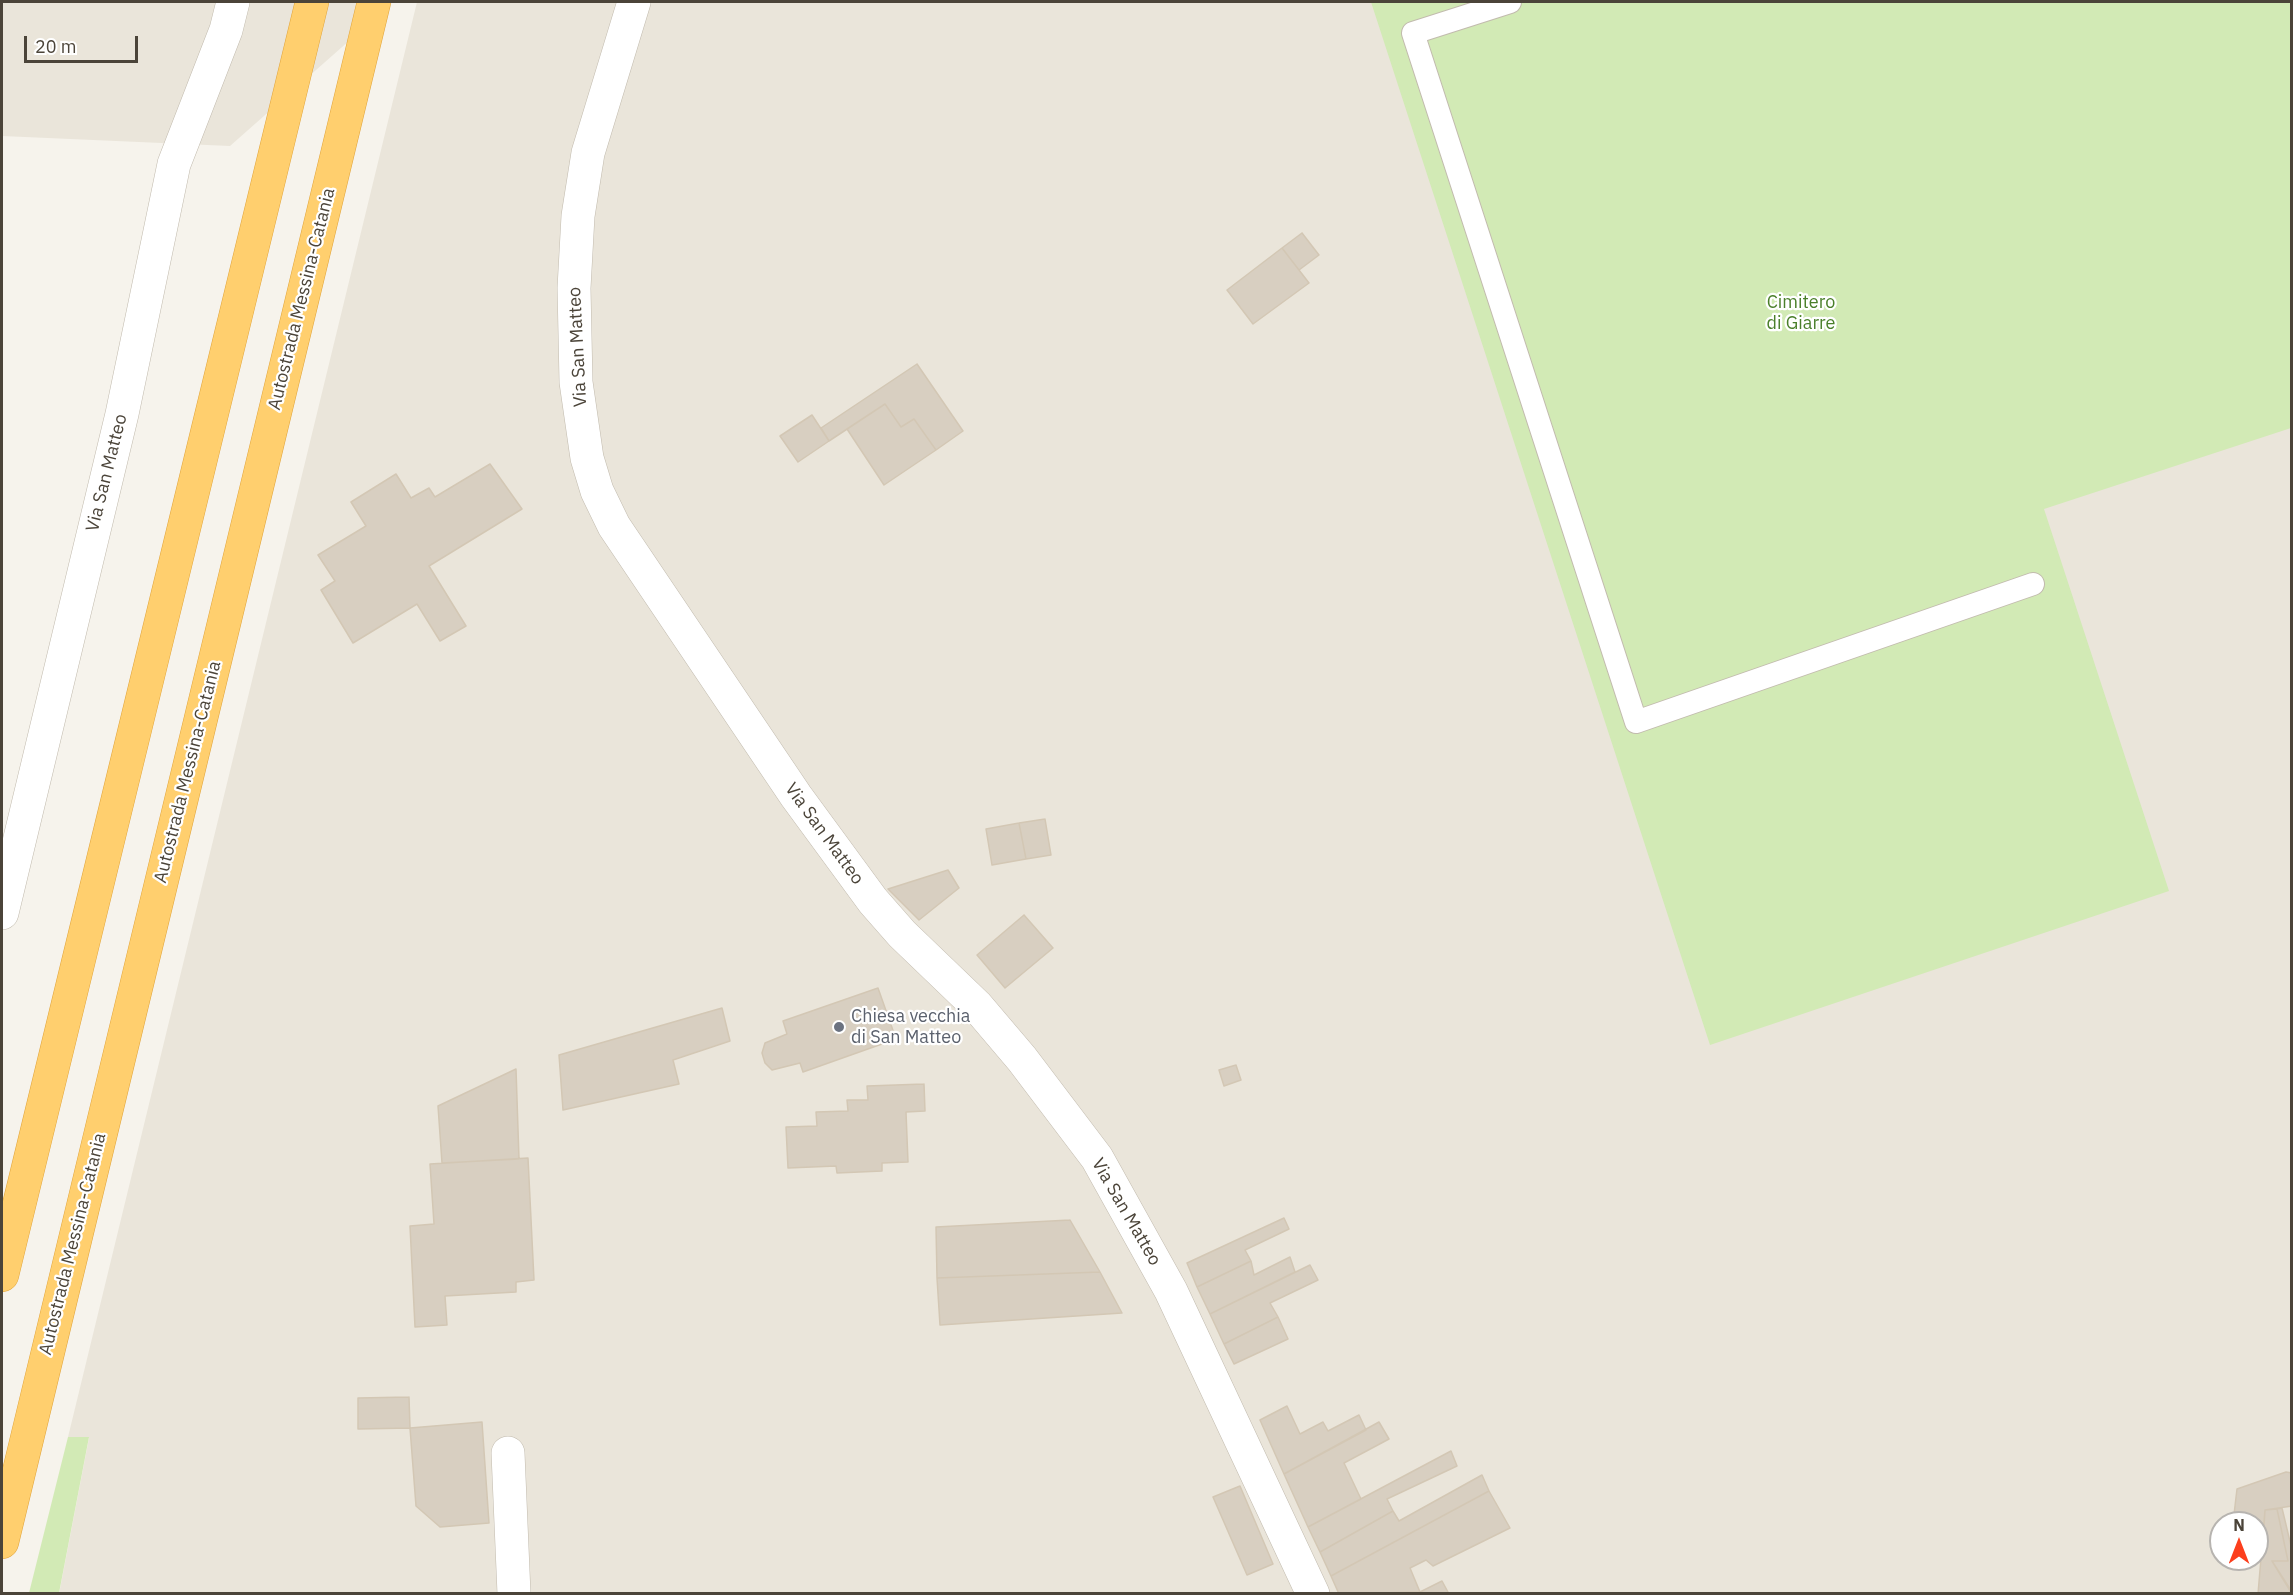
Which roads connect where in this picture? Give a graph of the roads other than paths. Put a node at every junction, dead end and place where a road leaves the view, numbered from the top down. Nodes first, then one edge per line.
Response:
1 (233, 2) edge
2 (312, 2) edge
3 (374, 2) edge
4 (634, 2) edge
5 (1510, 2) edge
6 (2033, 584) dead end
7 (2, 914) edge
8 (2, 1275) edge
9 (508, 1453) dead end
10 (2, 1542) edge
11 (514, 1593) edge
12 (1313, 1593) edge

1 - 7 street, Via San Matteo
2 - 8 highway
3 - 10 highway, Autostrada Messina-Catania
4 - 12 street, Via San Matteo
5 - 6 lane
9 - 11 street

